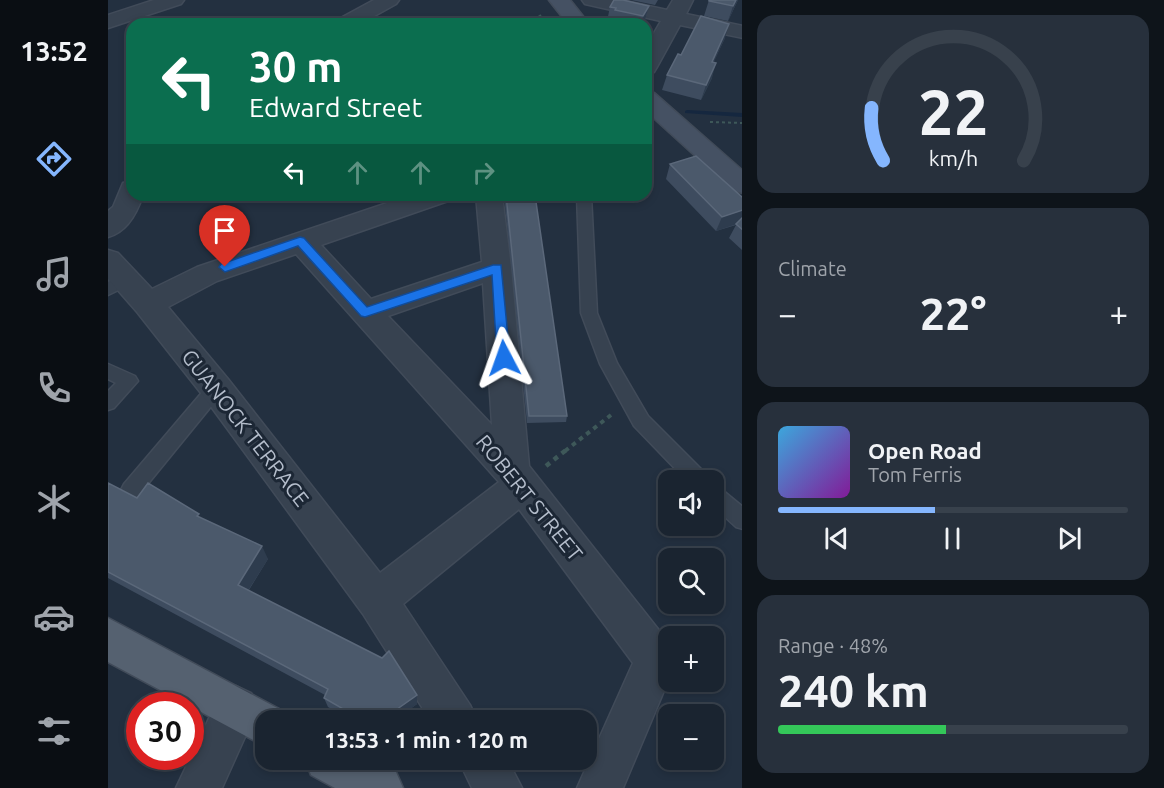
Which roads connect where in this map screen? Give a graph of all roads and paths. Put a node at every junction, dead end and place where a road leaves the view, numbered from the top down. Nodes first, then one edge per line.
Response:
1 (389, 0) edge
2 (559, 0) edge
3 (592, 0) edge
4 (163, 8) edge
5 (678, 8) edge
6 (355, 18) edge
7 (574, 18) edge
8 (108, 22) edge
9 (742, 32) edge
10 (652, 56) edge
11 (652, 103) edge
12 (742, 185) edge
13 (128, 201) edge
14 (421, 201) edge
15 (490, 201) edge
16 (584, 201) edge
17 (108, 228) edge
18 (300, 241) junction
19 (497, 268) junction
20 (123, 283) edge
21 (365, 312) junction
22 (108, 371) edge
23 (216, 388) junction
24 (628, 401) junction
25 (108, 404) edge
26 (689, 470) edge
27 (517, 478) junction
28 (131, 490) dead end
29 (724, 504) edge
30 (742, 520) edge
31 (377, 600) junction
32 (108, 639) edge
33 (448, 710) edge
34 (251, 717) edge
35 (347, 770) edge
36 (487, 770) edge
37 (199, 788) edge
38 (380, 788) edge
39 (499, 788) edge
40 (600, 788) edge

1 - 6 street
2 - 7 main road
3 - 5 street
4 - 8 street
5 - 9 street
5 - 10 street
11 - 12 main road
13 - 17 street
14 - 18 street
15 - 19 street
16 - 24 lane
18 - 20 street
18 - 21 street, ROBERT STREET
19 - 21 street
19 - 27 street
20 - 23 street, GUANOCK TERRACE
21 - 27 street, ROBERT STREET
22 - 25 lane
23 - 28 lane
23 - 31 street, GUANOCK TERRACE
24 - 26 lane
24 - 27 path
27 - 31 street
27 - 40 street, ROBERT STREET
29 - 30 lane
31 - 33 street, GUANOCK TERRACE
32 - 34 main road
34 - 37 street
35 - 38 main road
36 - 39 street

